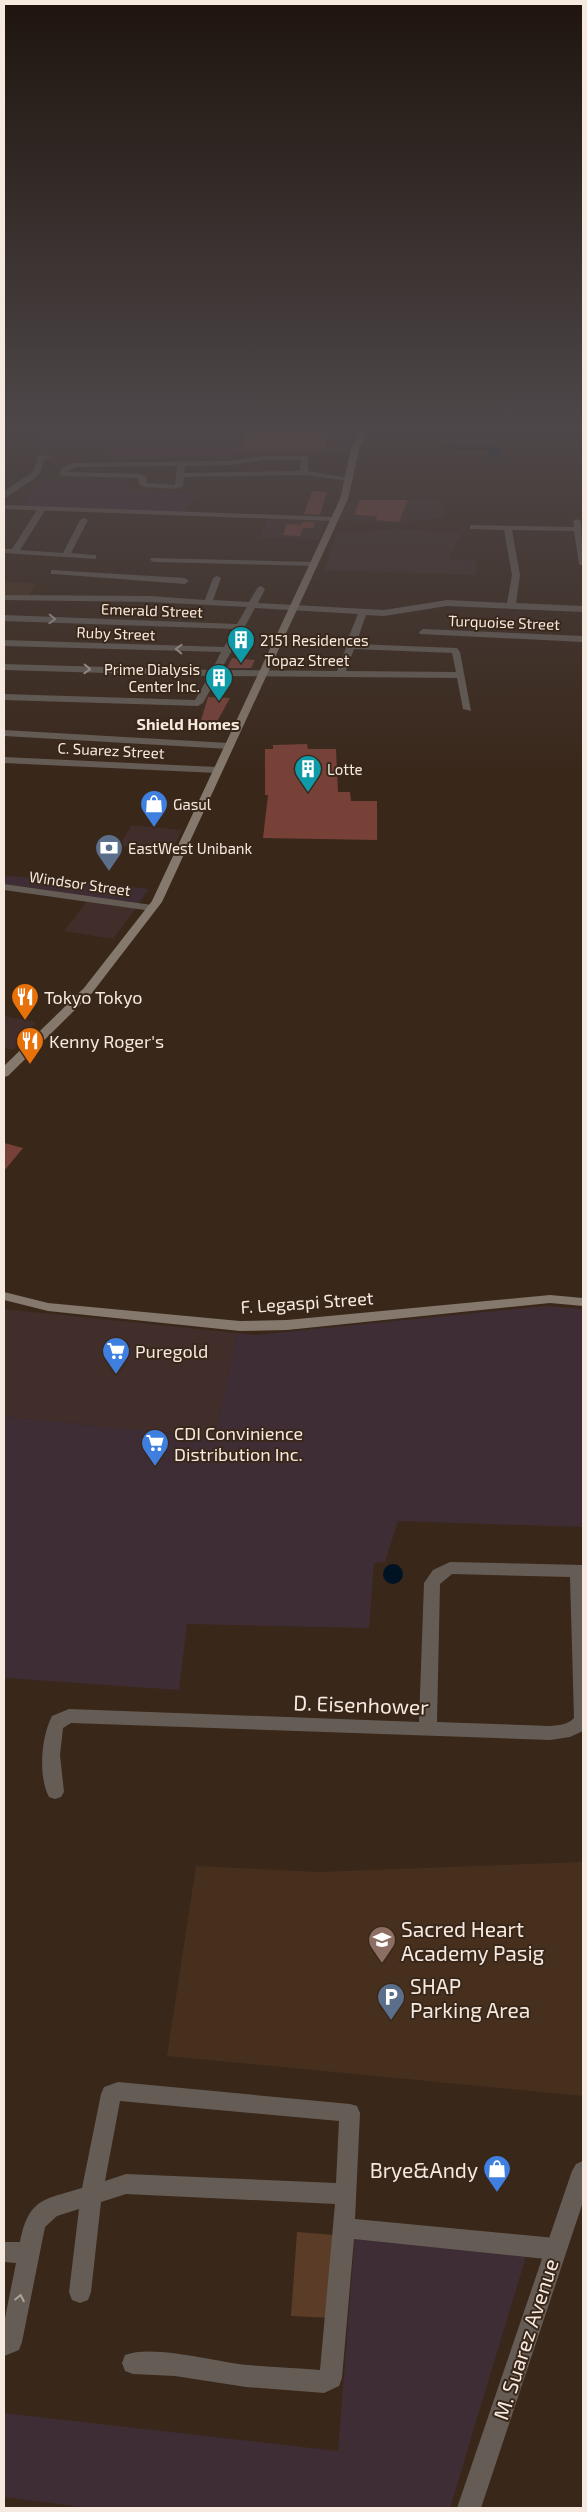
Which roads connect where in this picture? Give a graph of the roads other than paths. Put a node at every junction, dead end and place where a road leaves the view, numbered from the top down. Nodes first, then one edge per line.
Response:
1 (22, 539) edge
2 (74, 539) edge
3 (325, 539) edge
4 (509, 539) edge
5 (580, 539) edge
6 (4, 551) edge
7 (14, 552) junction
8 (66, 555) junction
9 (93, 557) dead end
10 (154, 560) dead end
11 (314, 564) junction
12 (583, 564) edge
13 (54, 572) dead end
14 (217, 578) dead end
15 (160, 580) junction
16 (185, 581) dead end
17 (261, 589) dead end
18 (4, 597) edge
19 (150, 599) junction
20 (208, 602) junction
21 (251, 605) junction
22 (511, 606) junction
23 (294, 608) junction
24 (583, 610) edge
25 (363, 612) junction
26 (4, 618) edge
27 (426, 620) dead end
28 (239, 627) junction
29 (423, 632) junction
30 (583, 639) edge
31 (4, 642) edge
32 (349, 646) junction
33 (422, 649) junction
34 (228, 650) junction
35 (4, 667) edge
36 (216, 673) junction
37 (262, 674) junction
38 (341, 674) junction
39 (461, 675) junction
40 (4, 697) edge
41 (468, 709) dead end
42 (4, 733) edge
43 (229, 746) junction
44 (4, 760) edge
45 (217, 770) junction
46 (4, 887) edge
47 (152, 908) junction
48 (4, 1074) edge
49 (4, 1296) edge
50 (583, 1302) edge
51 (580, 1571) edge
52 (428, 1729) junction
53 (55, 1792) dead end
54 (583, 2171) edge
55 (345, 2194) junction
56 (90, 2196) junction
57 (344, 2228) junction
58 (555, 2249) junction
59 (4, 2252) edge
60 (28, 2254) junction
61 (80, 2292) dead end
62 (4, 2345) edge
63 (134, 2363) dead end
64 (469, 2508) edge

1 - 7 street
2 - 8 street
3 - 11 main road
4 - 22 street
5 - 12 street
6 - 7 street
7 - 8 street
8 - 9 street
10 - 11 street
11 - 23 main road
13 - 15 street
14 - 20 street
15 - 16 street
15 - 19 street
17 - 21 street
18 - 19 street
19 - 20 street
20 - 21 street
21 - 23 street
21 - 28 street
22 - 24 street
22 - 25 street
23 - 25 street
23 - 37 main road
25 - 32 street
26 -> 28 street, Emerald Street
27 - 29 street
28 - 34 street
29 - 30 street, Turquoise Street
29 - 33 street
34 -> 31 street, Ruby Street
32 - 33 street
32 - 38 street
33 - 39 street
34 - 36 street
35 -> 36 street, Topaz Street
36 - 37 street, Topaz Street
36 - 40 street
37 - 38 street, Topaz Street
37 - 43 main road
38 - 39 street, Topaz Street
39 - 41 street
42 - 43 street
43 - 45 main road
44 - 45 street, C. Suarez Street
45 - 47 main road
46 - 47 street, Windsor Street
47 - 48 main road
49 - 50 main road, F. Legaspi Street
51 - 52 street
51 - 52 street, D. Eisenhower
52 - 53 street, D. Eisenhower
54 - 58 street, M. Suarez Avenue
55 - 56 street
55 - 56 street
55 - 57 street
56 - 60 street
56 - 61 street
57 - 58 street
57 - 63 street
58 - 64 street, M. Suarez Avenue
59 - 60 street
62 -> 60 street

